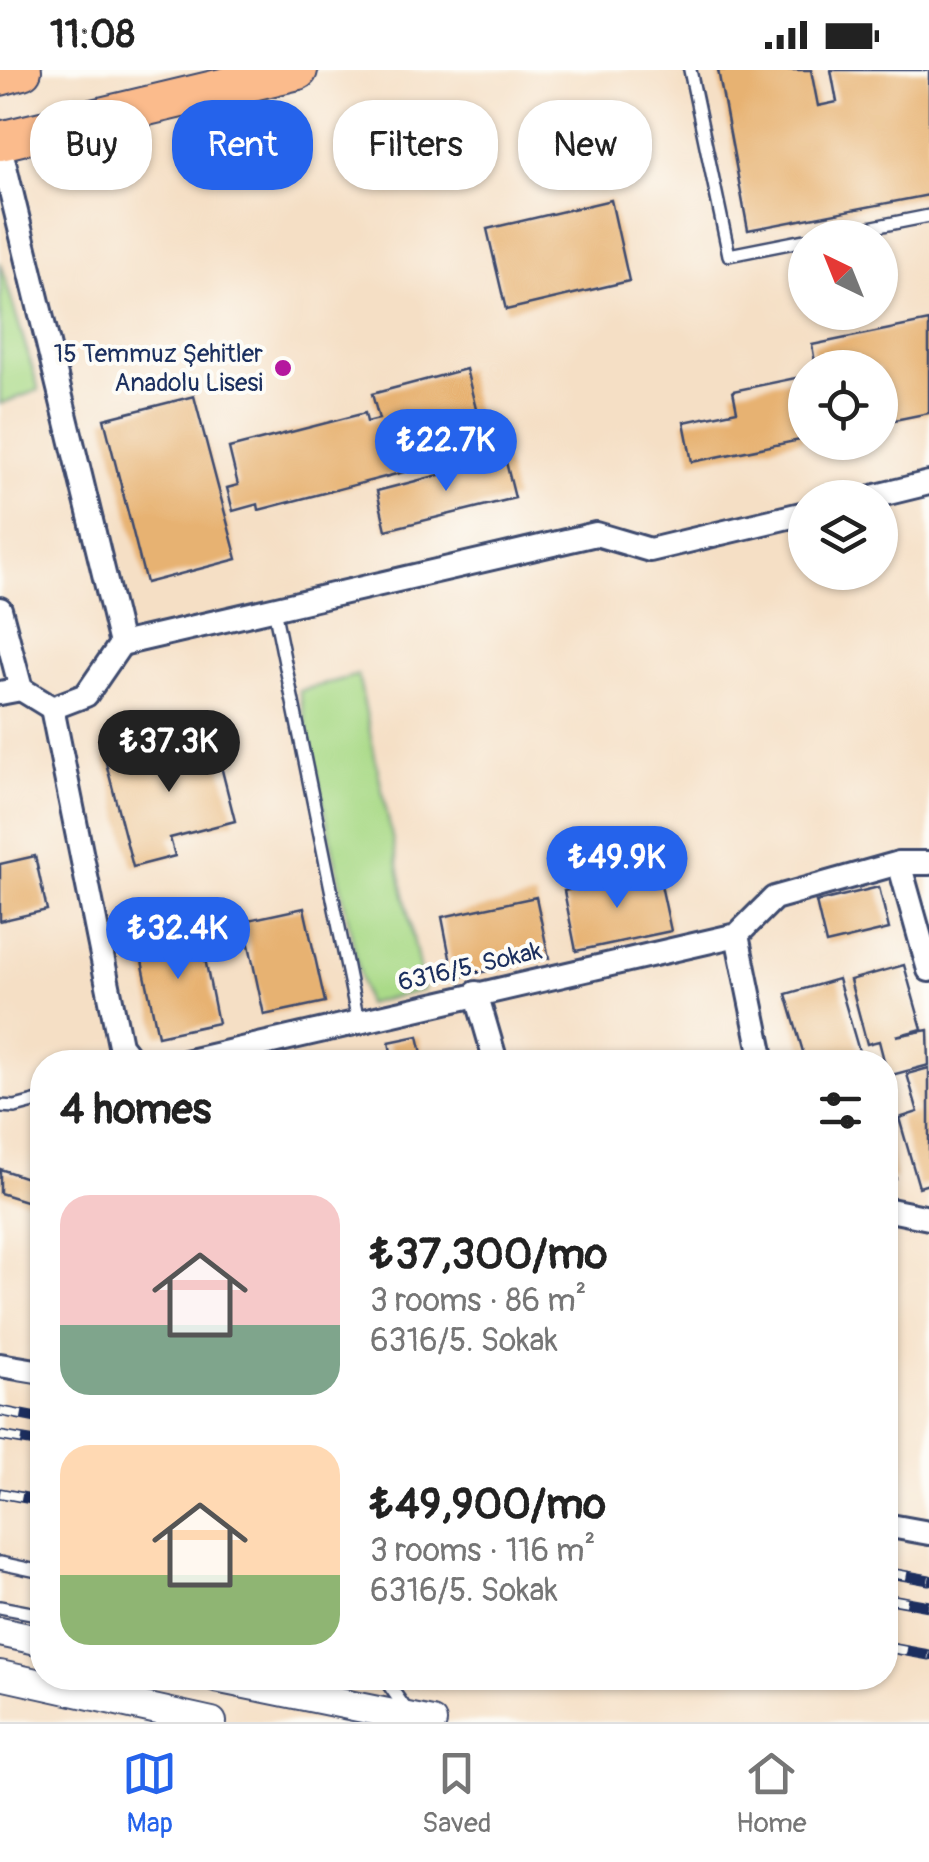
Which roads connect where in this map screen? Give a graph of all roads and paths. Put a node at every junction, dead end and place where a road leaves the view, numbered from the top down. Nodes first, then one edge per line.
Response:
1 (22, 70) edge
2 (298, 70) edge
3 (690, 70) edge
4 (0, 76) edge
5 (0, 144) edge
6 (929, 216) edge
7 (898, 222) edge
8 (788, 243) edge
9 (929, 483) edge
10 (898, 491) edge
11 (788, 517) edge
12 (274, 608) junction
13 (0, 609) edge
14 (121, 644) junction
15 (10, 691) edge
16 (52, 708) junction
17 (929, 863) edge
18 (899, 864) junction
19 (736, 936) junction
20 (929, 970) edge
21 (476, 993) junction
22 (358, 1021) junction
23 (123, 1050) edge
24 (236, 1050) edge
25 (493, 1050) edge
26 (760, 1050) edge
27 (30, 1103) edge
28 (0, 1106) edge
29 (898, 1212) edge
30 (929, 1218) edge
31 (0, 1365) edge
32 (30, 1370) edge
33 (898, 1527) edge
34 (929, 1533) edge
35 (0, 1564) edge
36 (30, 1570) edge
37 (0, 1607) edge
38 (30, 1613) edge
39 (0, 1632) edge
40 (30, 1638) edge
41 (0, 1675) edge
42 (30, 1682) edge
43 (68, 1690) edge
44 (273, 1690) edge
45 (392, 1690) edge
46 (419, 1721) edge
47 (212, 1722) edge

1 - 4 highway
2 - 5 highway
3 - 8 lane
5 - 14 street
6 - 7 lane
9 - 10 street
11 - 12 street
12 - 14 street
12 - 22 lane
13 - 15 street
14 - 16 street
15 - 16 street
16 - 23 street
17 - 18 street
18 - 19 street
18 - 20 street
19 - 21 street, 6316/5. Sokak
19 - 26 street
21 - 22 street, 6316/5. Sokak
21 - 25 street
22 - 24 street, 6316/5. Sokak
27 - 28 lane
29 - 30 street
31 - 32 street
33 - 34 street
35 - 36 lane
37 - 38 lane
39 - 40 street
41 - 42 street
43 - 47 street
44 - 46 street
45 - 46 lane

